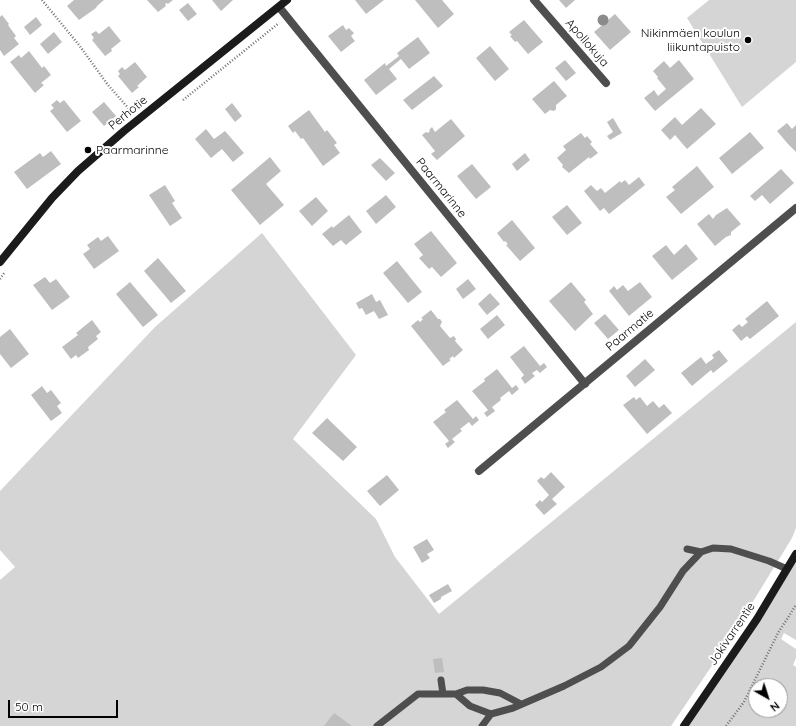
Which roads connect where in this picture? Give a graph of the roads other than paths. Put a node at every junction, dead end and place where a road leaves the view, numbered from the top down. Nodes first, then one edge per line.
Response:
1 (287, 0) edge
2 (534, 0) edge
3 (279, 7) junction
4 (606, 83) dead end
5 (796, 208) edge
6 (0, 262) edge
7 (585, 384) junction
8 (480, 471) dead end
9 (687, 549) dead end
10 (701, 552) junction
11 (796, 554) edge
12 (787, 569) junction
13 (441, 680) dead end
14 (444, 694) junction
15 (456, 694) junction
16 (521, 704) junction
17 (491, 714) junction
18 (377, 726) edge
19 (482, 726) edge
20 (684, 726) edge

1 - 3 street, Perhotie
2 - 4 street, Apollokuja
3 - 6 street, Perhotie
3 - 7 street, Paarmarinne
5 - 7 street, Paarmatie
7 - 8 street, Paarmatie
9 - 10 lane
10 - 12 lane
10 - 16 lane
11 - 12 street, Jokivarrentie
12 - 20 street, Jokivarrentie
13 - 14 lane
14 - 15 lane
14 - 18 lane
15 - 16 lane
15 - 17 lane
16 - 17 lane
17 - 19 lane

